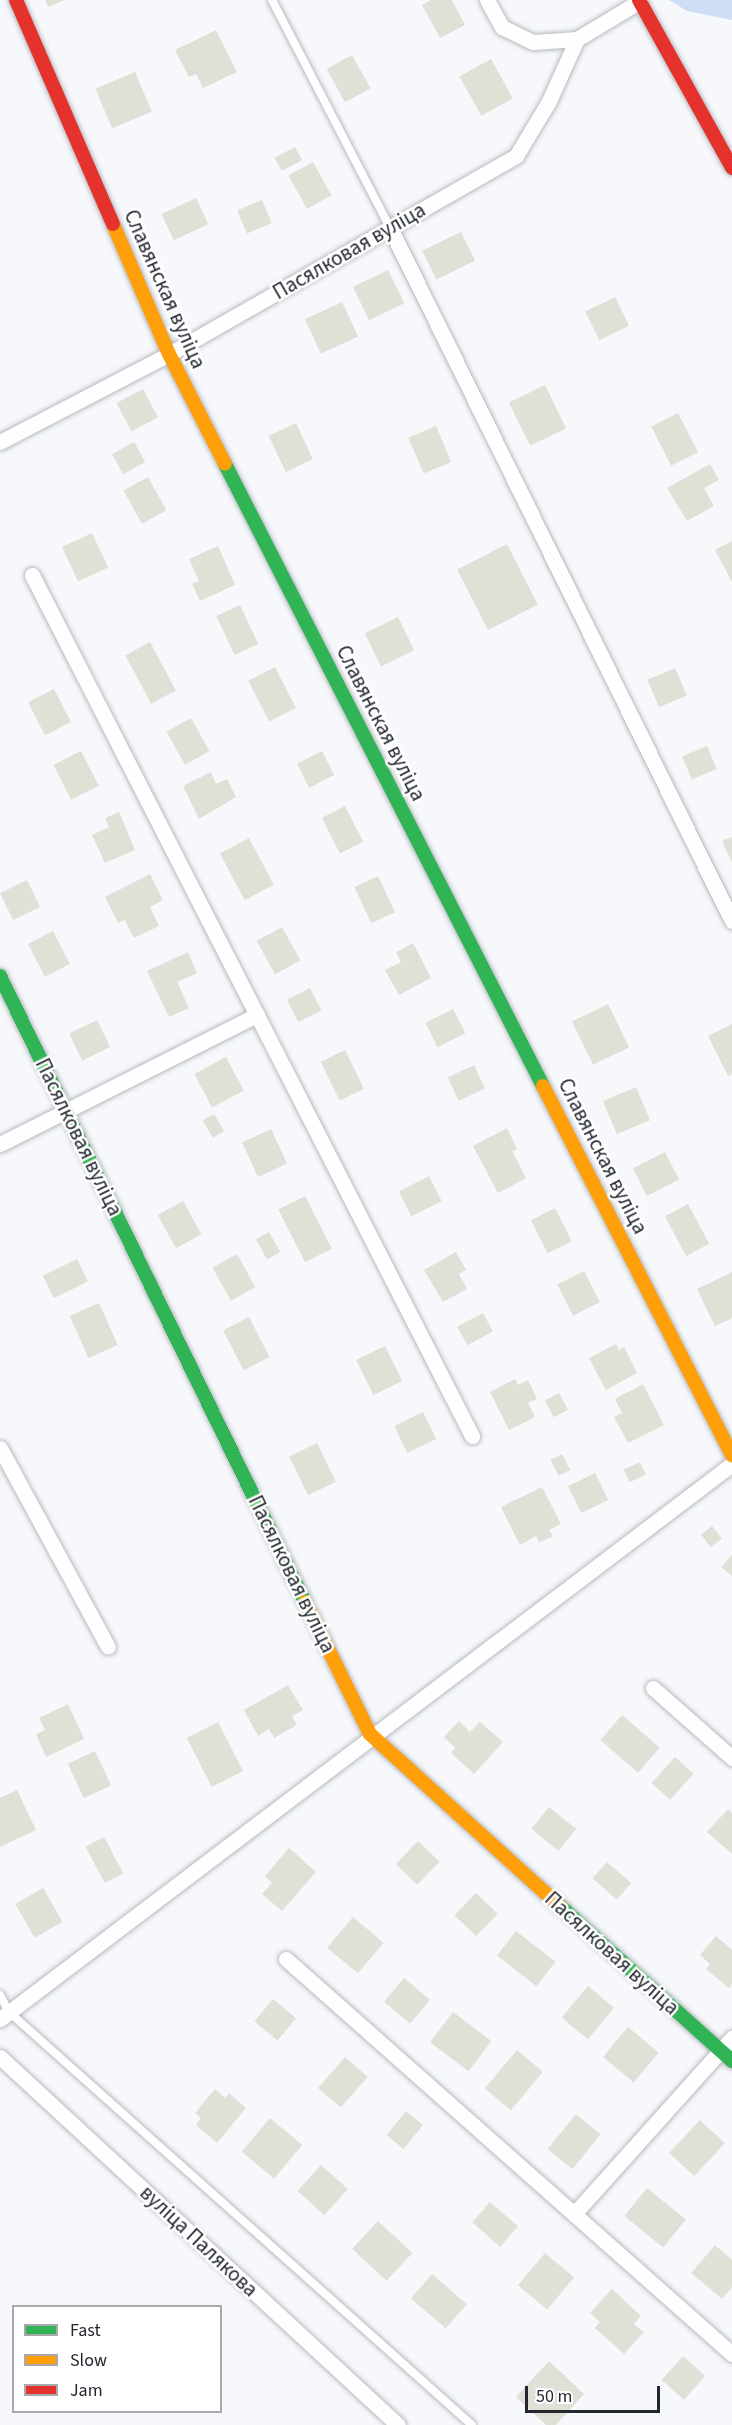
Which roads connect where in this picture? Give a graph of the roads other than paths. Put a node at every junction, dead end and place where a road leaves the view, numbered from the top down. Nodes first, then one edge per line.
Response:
1 (16, 0) edge
2 (272, 0) edge
3 (487, 0) edge
4 (640, 0) edge
5 (577, 39) junction
6 (732, 168) edge
7 (390, 228) junction
8 (169, 354) junction
9 (0, 442) edge
10 (32, 575) dead end
11 (732, 921) edge
12 (0, 976) edge
13 (256, 1015) junction
14 (66, 1111) junction
15 (0, 1144) edge
16 (472, 1436) dead end
17 (0, 1448) edge
18 (732, 1455) edge
19 (732, 1464) edge
20 (108, 1647) dead end
21 (653, 1688) dead end
22 (370, 1734) junction
23 (732, 1758) edge
24 (286, 1959) dead end
25 (0, 1995) edge
26 (4, 2015) edge
27 (732, 2038) edge
28 (726, 2056) edge
29 (0, 2057) edge
30 (574, 2214) junction
31 (732, 2354) edge
32 (398, 2425) edge
33 (472, 2425) edge

1 - 8 street, Славянская вуліца
2 - 7 lane
3 - 5 street
4 - 5 street
4 - 6 street
5 - 7 street, Пасялковая вуліца
7 - 8 street, Пасялковая вуліца
7 - 11 street
8 - 9 street, Пасялковая вуліца
8 - 18 street, Славянская вуліца
10 - 13 street
12 - 14 street, Пасялковая вуліца
13 - 14 street
13 - 16 street
14 - 15 street
14 - 22 street, Пасялковая вуліца
17 - 20 street
19 - 22 street
21 - 23 street
22 - 26 street
22 - 28 street, Пасялковая вуліца
24 - 30 street
25 - 26 lane
26 - 33 lane
27 - 28 street
28 - 30 street
29 - 32 street, вуліца Палякова
30 - 31 street

